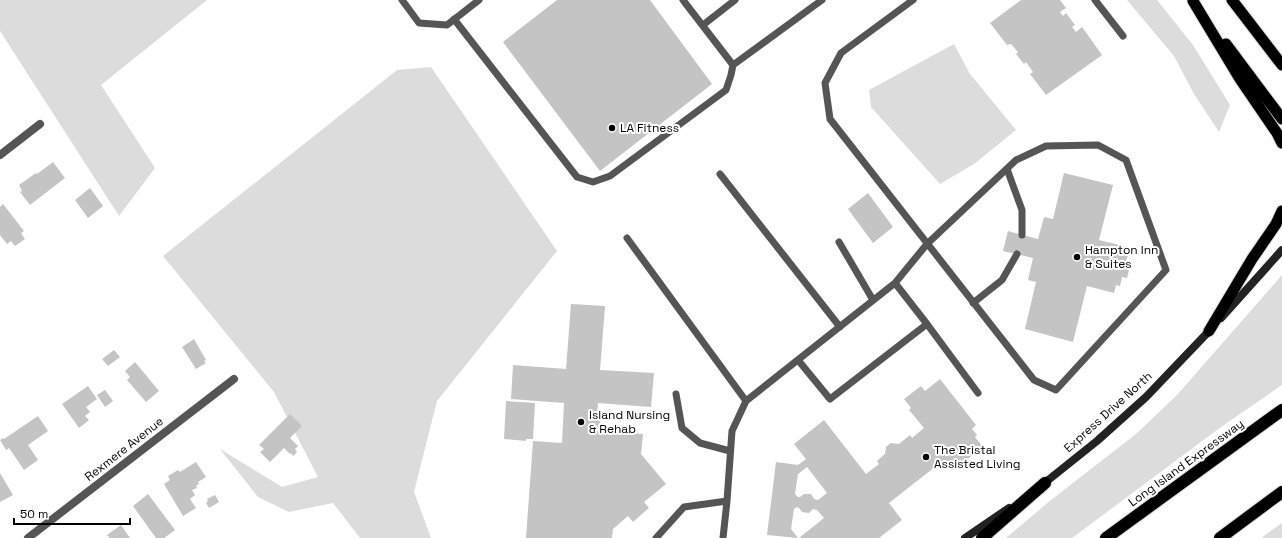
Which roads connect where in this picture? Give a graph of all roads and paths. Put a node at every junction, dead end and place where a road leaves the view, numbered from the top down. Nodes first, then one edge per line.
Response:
1 (402, 0) edge
2 (479, 0) edge
3 (683, 0) edge
4 (735, 0) edge
5 (822, 0) edge
6 (913, 0) edge
7 (1095, 0) edge
8 (1192, 0) edge
9 (1232, 0) edge
10 (454, 19) junction
11 (703, 25) junction
12 (1123, 36) dead end
13 (1280, 59) edge
14 (733, 64) junction
15 (1282, 119) edge
16 (40, 124) dead end
17 (1282, 143) edge
18 (0, 155) edge
19 (1007, 169) junction
20 (720, 174) dead end
21 (1282, 211) edge
22 (1022, 235) dead end
23 (627, 238) dead end
24 (839, 242) dead end
25 (927, 244) junction
26 (1282, 250) edge
27 (1017, 254) dead end
28 (895, 283) junction
29 (873, 300) junction
30 (973, 303) junction
31 (927, 324) junction
32 (840, 327) junction
33 (1209, 331) junction
34 (798, 360) junction
35 (234, 379) dead end
36 (978, 393) dead end
37 (676, 394) dead end
38 (746, 401) junction
39 (1282, 410) edge
40 (730, 451) junction
41 (1045, 483) junction
42 (1282, 492) edge
43 (727, 501) junction
44 (28, 538) edge
45 (656, 538) edge
46 (723, 538) edge
47 (965, 538) edge
48 (982, 538) edge
49 (1106, 538) edge
50 (1220, 538) edge

1 - 10 lane
2 - 10 lane
3 - 11 lane
4 - 11 lane
5 - 14 lane
6 - 25 lane
7 - 12 lane
8 - 15 highway
8 - 17 highway
9 - 13 highway
10 - 14 lane
11 - 14 lane
16 - 18 street
19 - 22 lane
19 - 25 lane
19 - 30 lane
20 - 32 lane
21 - 33 highway
23 - 38 lane
24 - 29 lane
25 - 28 lane
25 - 30 lane
26 - 33 main road, Express Drive North
27 - 30 lane
28 - 29 lane
28 - 31 lane
29 - 32 lane
31 - 34 lane
31 - 36 lane
32 - 34 lane
33 - 41 main road, Express Drive North
34 - 38 lane
35 - 44 street, Rexmere Avenue
37 - 40 lane
38 - 40 lane
39 - 49 highway, Long Island Expressway
40 - 43 lane
41 - 47 main road, Express Drive North
41 - 48 highway
42 - 50 highway
43 - 45 lane
43 - 46 lane

